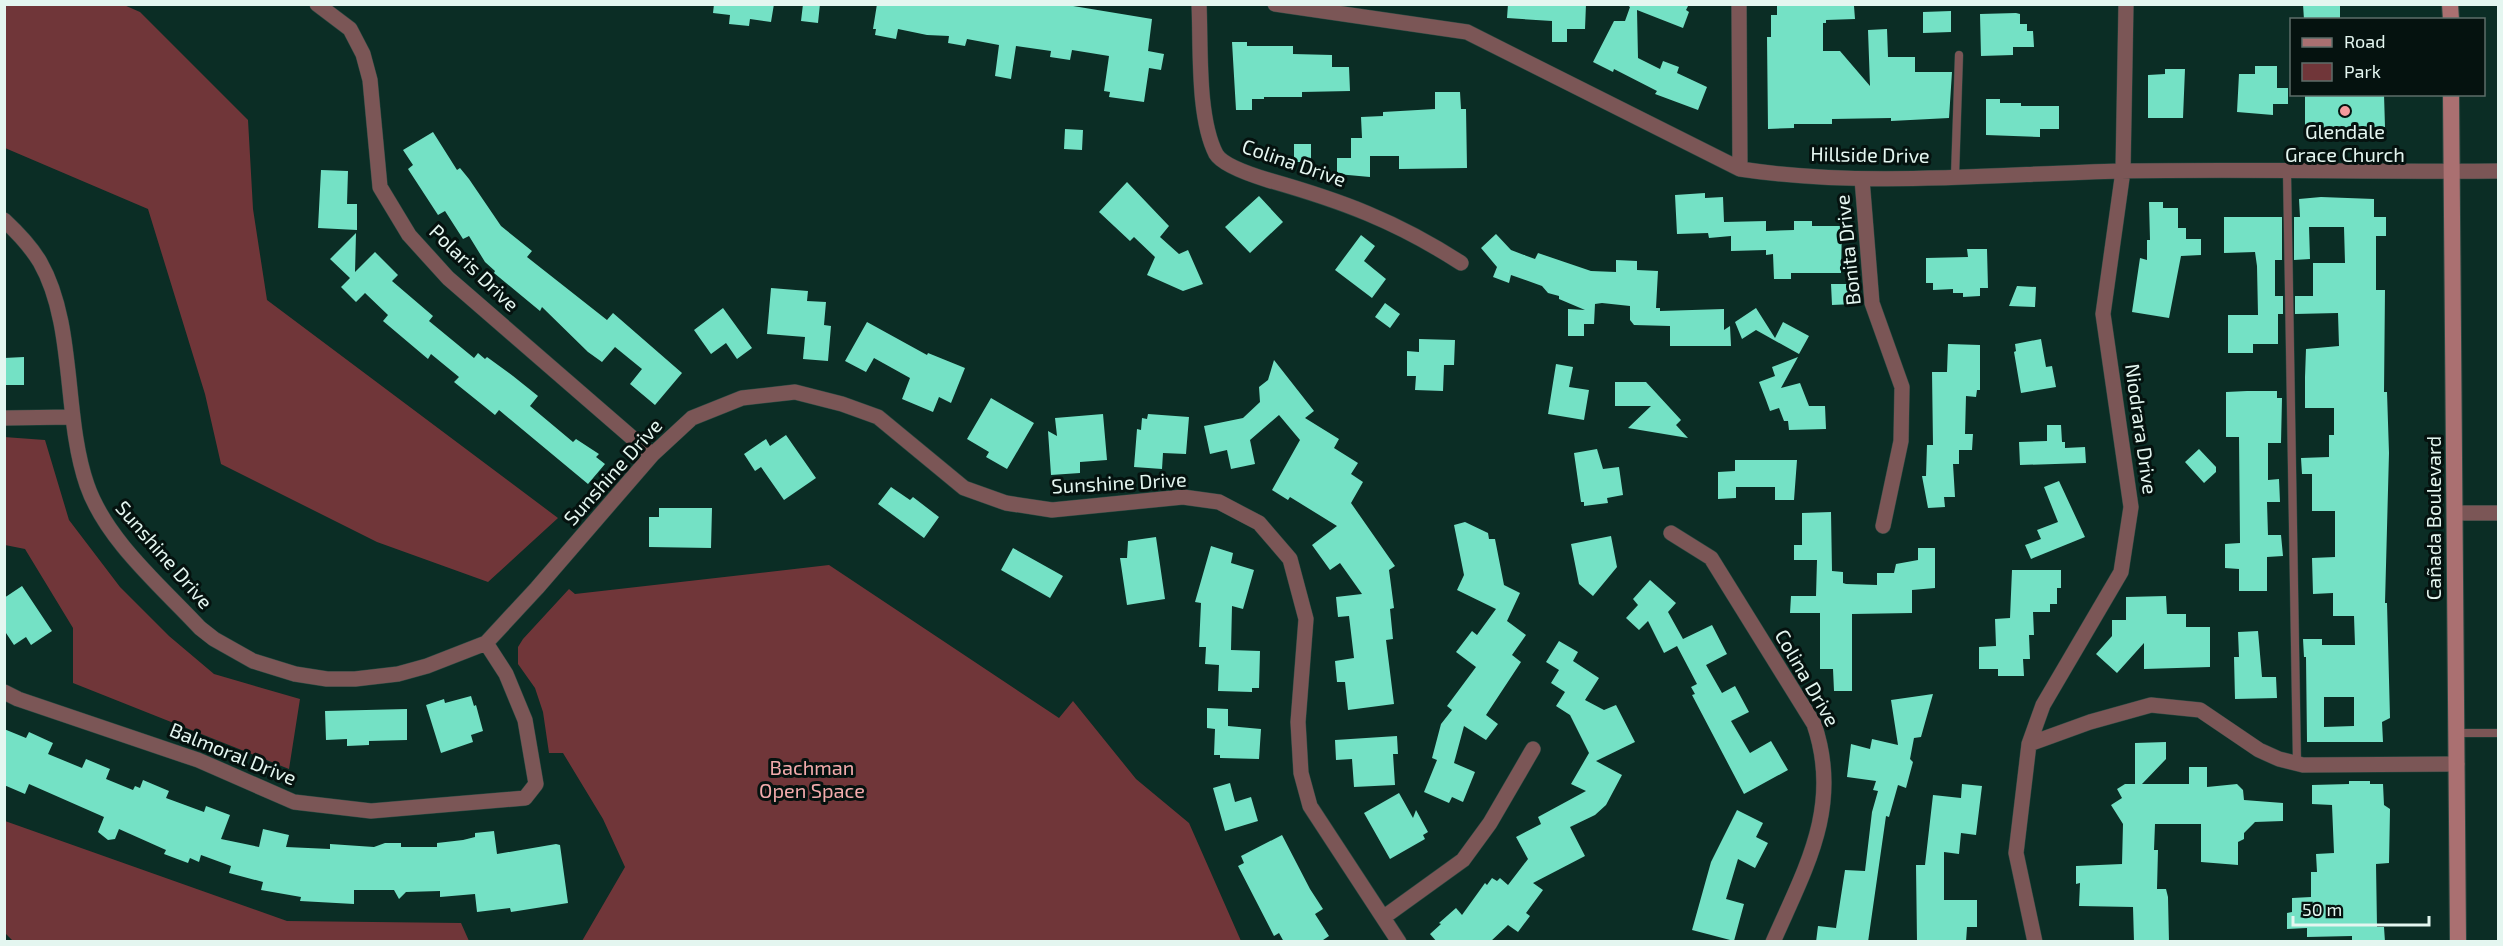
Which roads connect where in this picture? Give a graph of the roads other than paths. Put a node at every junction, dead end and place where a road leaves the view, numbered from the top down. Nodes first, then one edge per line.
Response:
1 (317, 4) edge
2 (1199, 4) edge
3 (1275, 4) edge
4 (1739, 4) edge
5 (2126, 4) edge
6 (1959, 55) dead end
7 (2451, 96) edge
8 (1740, 168) junction
9 (2123, 171) junction
10 (2499, 171) edge
11 (2287, 172) junction
12 (2452, 172) junction
13 (1955, 176) junction
14 (1862, 179) junction
15 (4, 220) edge
16 (1461, 263) dead end
17 (72, 417) junction
18 (4, 418) edge
19 (652, 455) junction
20 (2455, 513) junction
21 (2499, 513) edge
22 (1883, 526) dead end
23 (1671, 533) dead end
24 (486, 642) junction
25 (4, 692) edge
26 (2456, 733) junction
27 (2499, 733) edge
28 (2029, 744) junction
29 (1533, 749) dead end
30 (2297, 763) junction
31 (2457, 764) junction
32 (1384, 917) junction
33 (1399, 942) edge
34 (1773, 942) edge
35 (2035, 942) edge
36 (2458, 942) edge

1 - 19 street, Polaris Drive
2 - 16 street, Colina Drive
3 - 8 street, Hillside Drive
4 - 8 street
5 - 9 street, Niodrara Drive
6 - 13 lane
7 - 12 main road, Cañada Boulevard
8 - 14 street, Hillside Drive
9 - 11 street, Hillside Drive
9 - 13 street, Hillside Drive
9 - 28 street, Niodrara Drive
10 - 12 street, Hillside Drive
11 - 12 street, Hillside Drive
11 - 30 lane
12 - 20 main road, Cañada Boulevard
13 - 14 street, Hillside Drive
14 - 22 street, Bonita Drive
15 - 17 street, Sunshine Drive
17 - 18 street
17 - 24 street, Sunshine Drive
19 - 24 street, Sunshine Drive
19 - 32 street, Sunshine Drive
20 - 21 street
20 - 26 main road, Cañada Boulevard
23 - 34 street, Colina Drive
24 - 25 street, Balmoral Drive
26 - 27 lane
26 - 31 main road, Cañada Boulevard
28 - 30 street
28 - 35 street, Niodrara Drive
29 - 32 street
30 - 31 street
31 - 36 main road, Cañada Boulevard
32 - 33 street, Sunshine Drive

